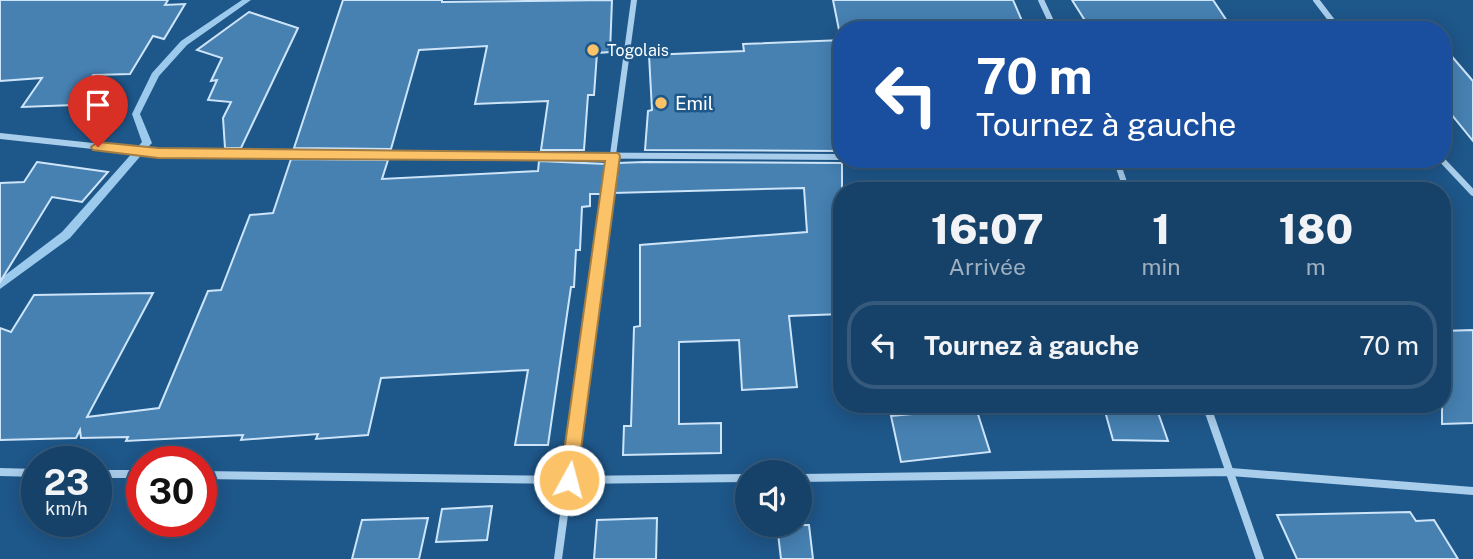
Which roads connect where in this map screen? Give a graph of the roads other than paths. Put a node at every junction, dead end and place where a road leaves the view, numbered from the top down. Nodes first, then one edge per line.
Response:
1 (634, 0) edge
2 (1041, 0) edge
3 (1317, 0) edge
4 (1051, 21) edge
5 (1332, 21) edge
6 (0, 136) edge
7 (613, 156) junction
8 (833, 157) edge
9 (1449, 168) edge
10 (1473, 193) edge
11 (1209, 413) edge
12 (0, 472) edge
13 (1231, 472) junction
14 (21, 473) edge
15 (217, 475) edge
16 (735, 478) edge
17 (812, 478) edge
18 (569, 480) junction
19 (1473, 491) edge
20 (558, 559) edge
21 (1260, 559) edge

1 - 7 street
2 - 4 street
3 - 5 street
6 - 7 street
7 - 8 street
7 - 18 street
9 - 10 street
11 - 13 street
12 - 14 street
13 - 17 street
13 - 19 street
13 - 21 street
15 - 18 street
16 - 18 street
18 - 20 street

